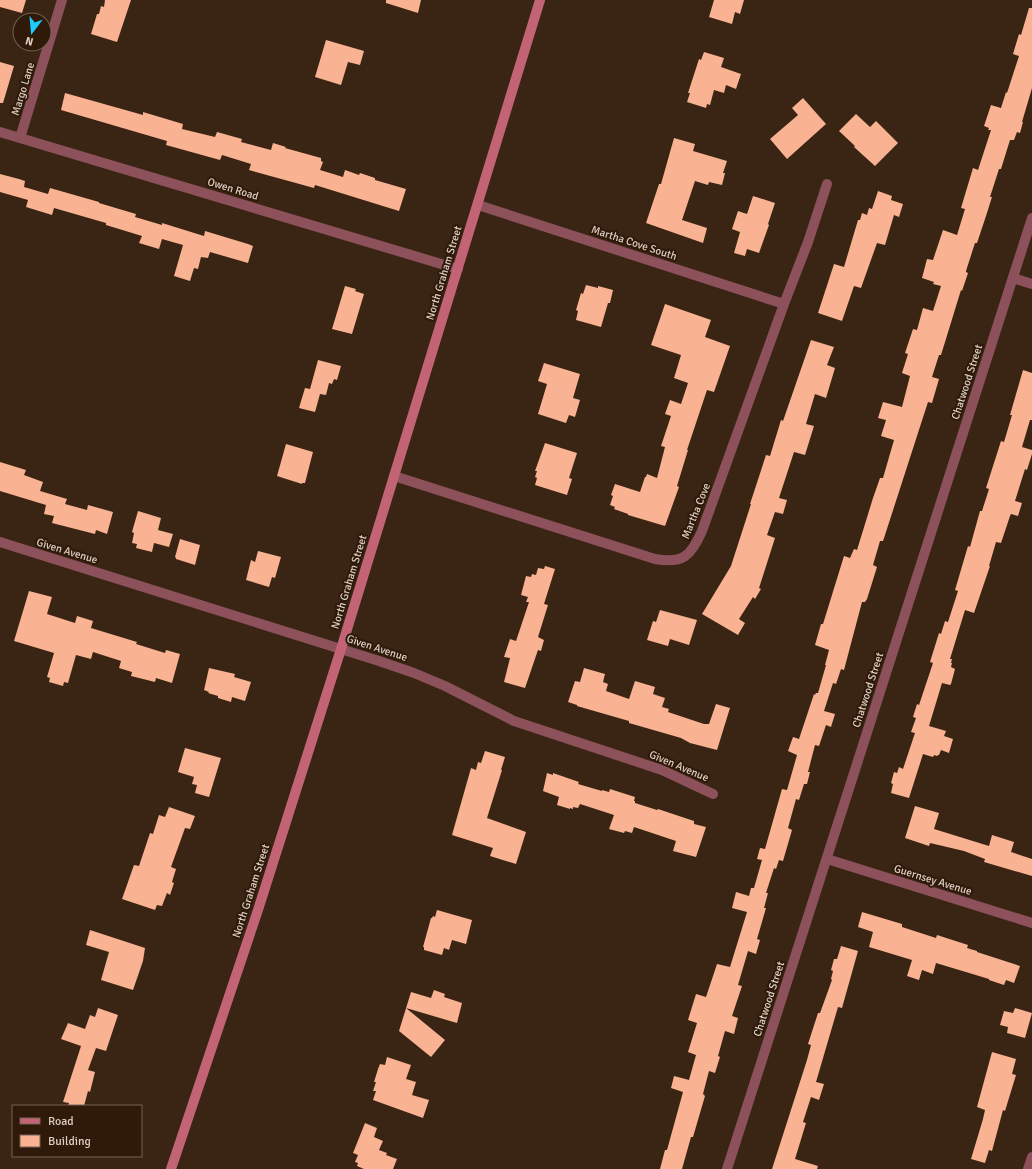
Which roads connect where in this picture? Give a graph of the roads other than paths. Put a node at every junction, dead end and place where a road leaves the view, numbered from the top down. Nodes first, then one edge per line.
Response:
1 (62, 0) edge
2 (540, 0) edge
3 (0, 132) edge
4 (20, 138) junction
5 (827, 184) dead end
6 (478, 206) junction
7 (1032, 218) edge
8 (458, 269) junction
9 (1013, 278) junction
10 (1032, 284) edge
11 (784, 304) junction
12 (394, 476) junction
13 (0, 542) edge
14 (341, 649) junction
15 (713, 794) dead end
16 (827, 859) junction
17 (1032, 923) edge
18 (1032, 1157) edge
19 (171, 1169) edge
20 (727, 1169) edge
21 (1028, 1169) edge

1 - 4 street, Margo Lane
2 - 6 main road, North Graham Street
3 - 4 street, Owen Road
4 - 8 street, Owen Road
5 - 11 street, Martha Cove
6 - 8 main road, North Graham Street
6 - 11 street, Martha Cove South
7 - 9 street, Chatwood Street
8 - 12 main road, North Graham Street
9 - 10 street
9 - 16 street, Chatwood Street
11 - 12 street, Martha Cove
12 - 14 main road, North Graham Street
13 - 14 street, Given Avenue
14 - 15 street, Given Avenue
14 - 19 main road, North Graham Street
16 - 17 street, Guernsey Avenue
16 - 20 street, Chatwood Street
18 - 21 street

